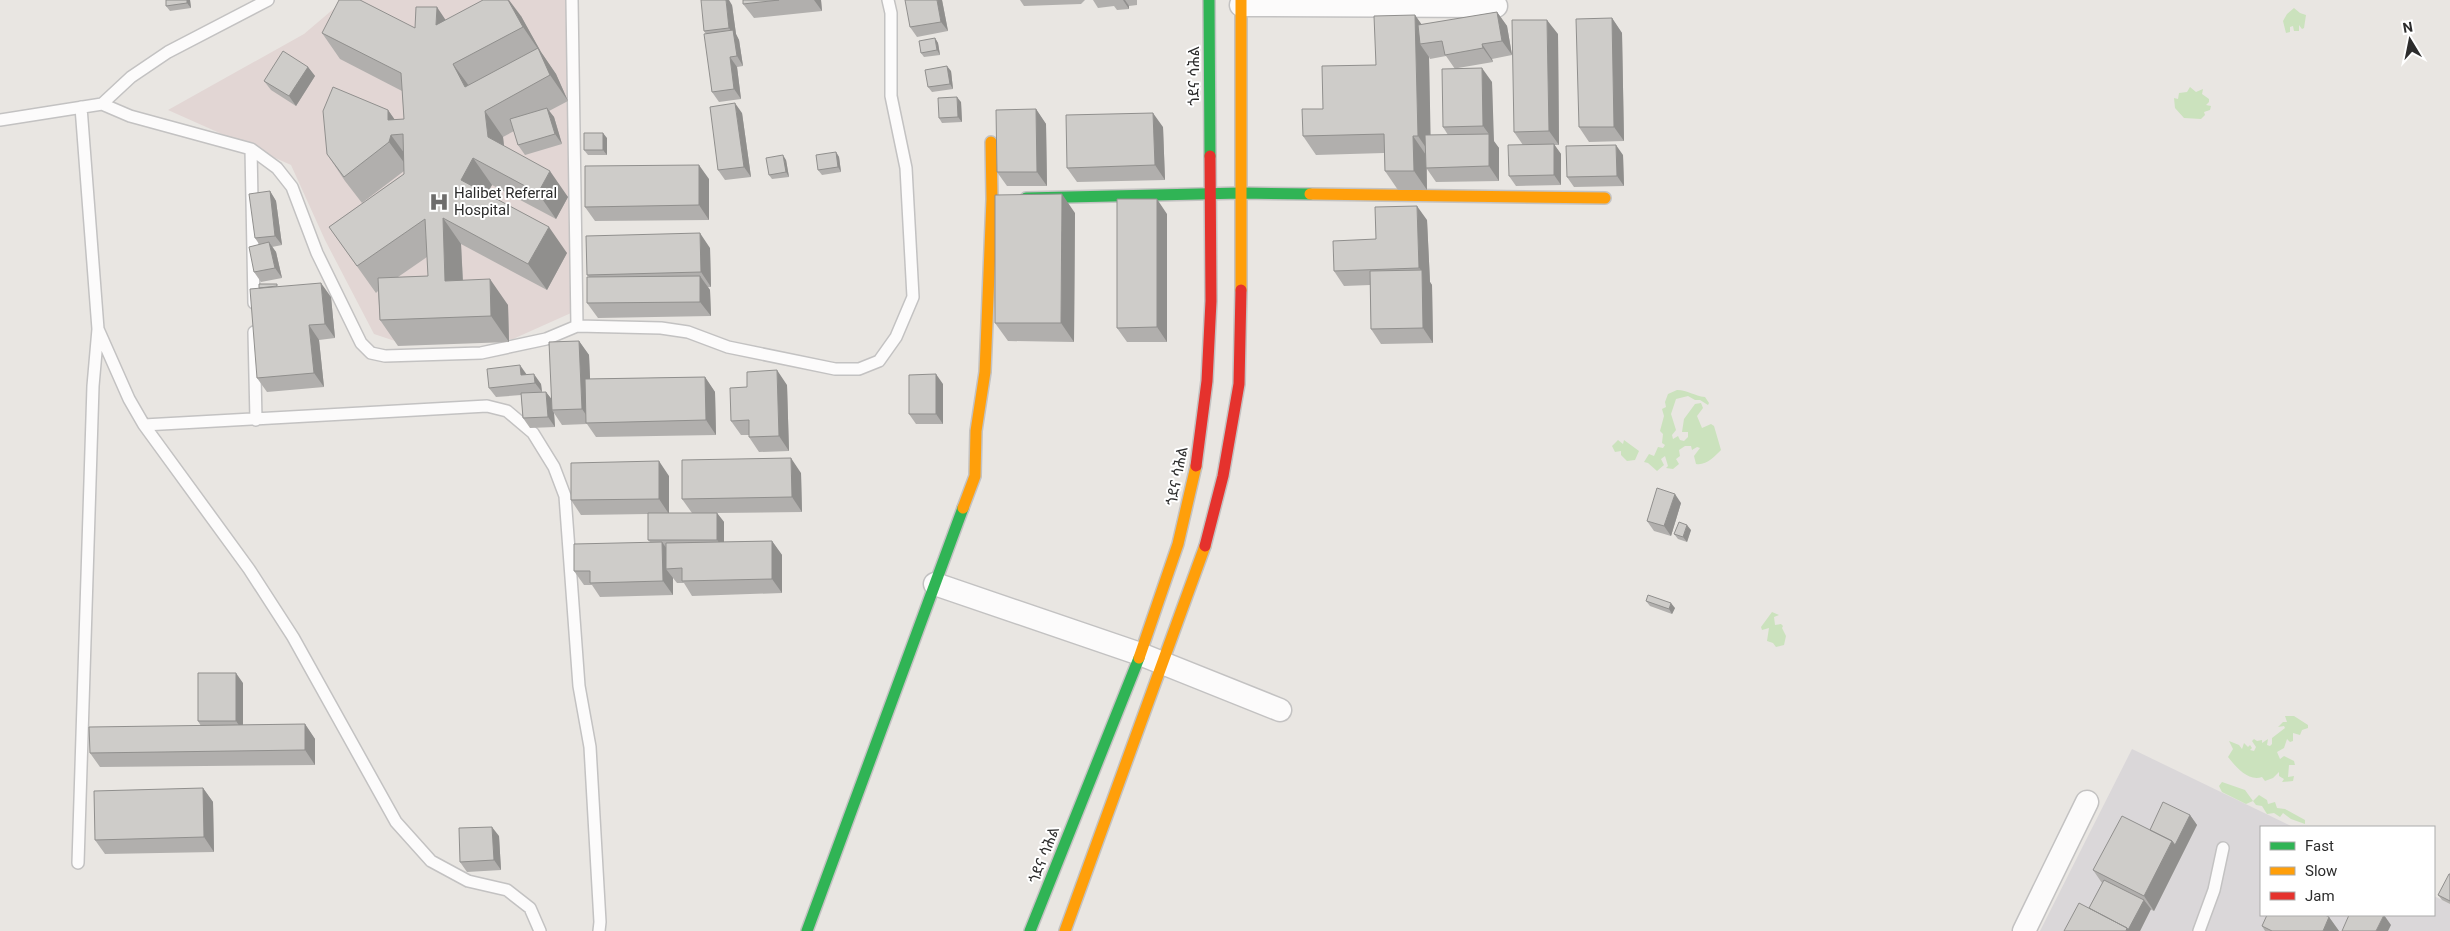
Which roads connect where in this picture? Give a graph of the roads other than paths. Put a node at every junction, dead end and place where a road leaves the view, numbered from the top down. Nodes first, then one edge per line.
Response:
1 (268, 0) edge
2 (572, 0) edge
3 (888, 0) edge
4 (1209, 0) edge
5 (1241, 3) edge
6 (1464, 3) edge
7 (1496, 6) dead end
8 (102, 104) junction
9 (81, 107) junction
10 (0, 120) edge
11 (991, 142) dead end
12 (251, 149) junction
13 (1241, 193) junction
14 (1210, 194) junction
15 (1002, 198) junction
16 (1605, 198) dead end
17 (577, 326) junction
18 (98, 330) junction
19 (256, 420) junction
20 (144, 424) junction
21 (935, 584) junction
22 (1140, 654) junction
23 (1163, 664) junction
24 (1280, 710) dead end
25 (2086, 802) dead end
26 (2223, 848) dead end
27 (78, 863) dead end
28 (540, 931) edge
29 (599, 931) edge
30 (807, 931) edge
31 (1030, 931) edge
32 (1065, 931) edge
33 (2024, 931) edge
34 (2199, 931) edge

1 - 8 lane
2 - 17 lane
3 - 17 lane
4 - 14 main road, ጎደና ሳሕል
5 - 6 street
5 - 13 main road
6 - 7 street
8 - 9 lane
8 - 12 lane
9 - 10 lane
9 - 18 lane
11 - 15 main road
12 - 17 lane
12 - 19 lane
13 - 14 main road
13 - 16 main road
13 - 23 main road
14 - 15 main road
14 - 22 main road, ጎደና ሳሕል
15 - 21 main road
18 - 20 lane
18 - 27 lane
19 - 20 lane
19 - 29 lane
20 - 28 lane
21 - 22 street
21 - 30 main road
22 - 23 street
22 - 31 main road, ጎደና ሳሕል
23 - 24 street
23 - 32 main road
25 - 33 street
26 - 34 lane

